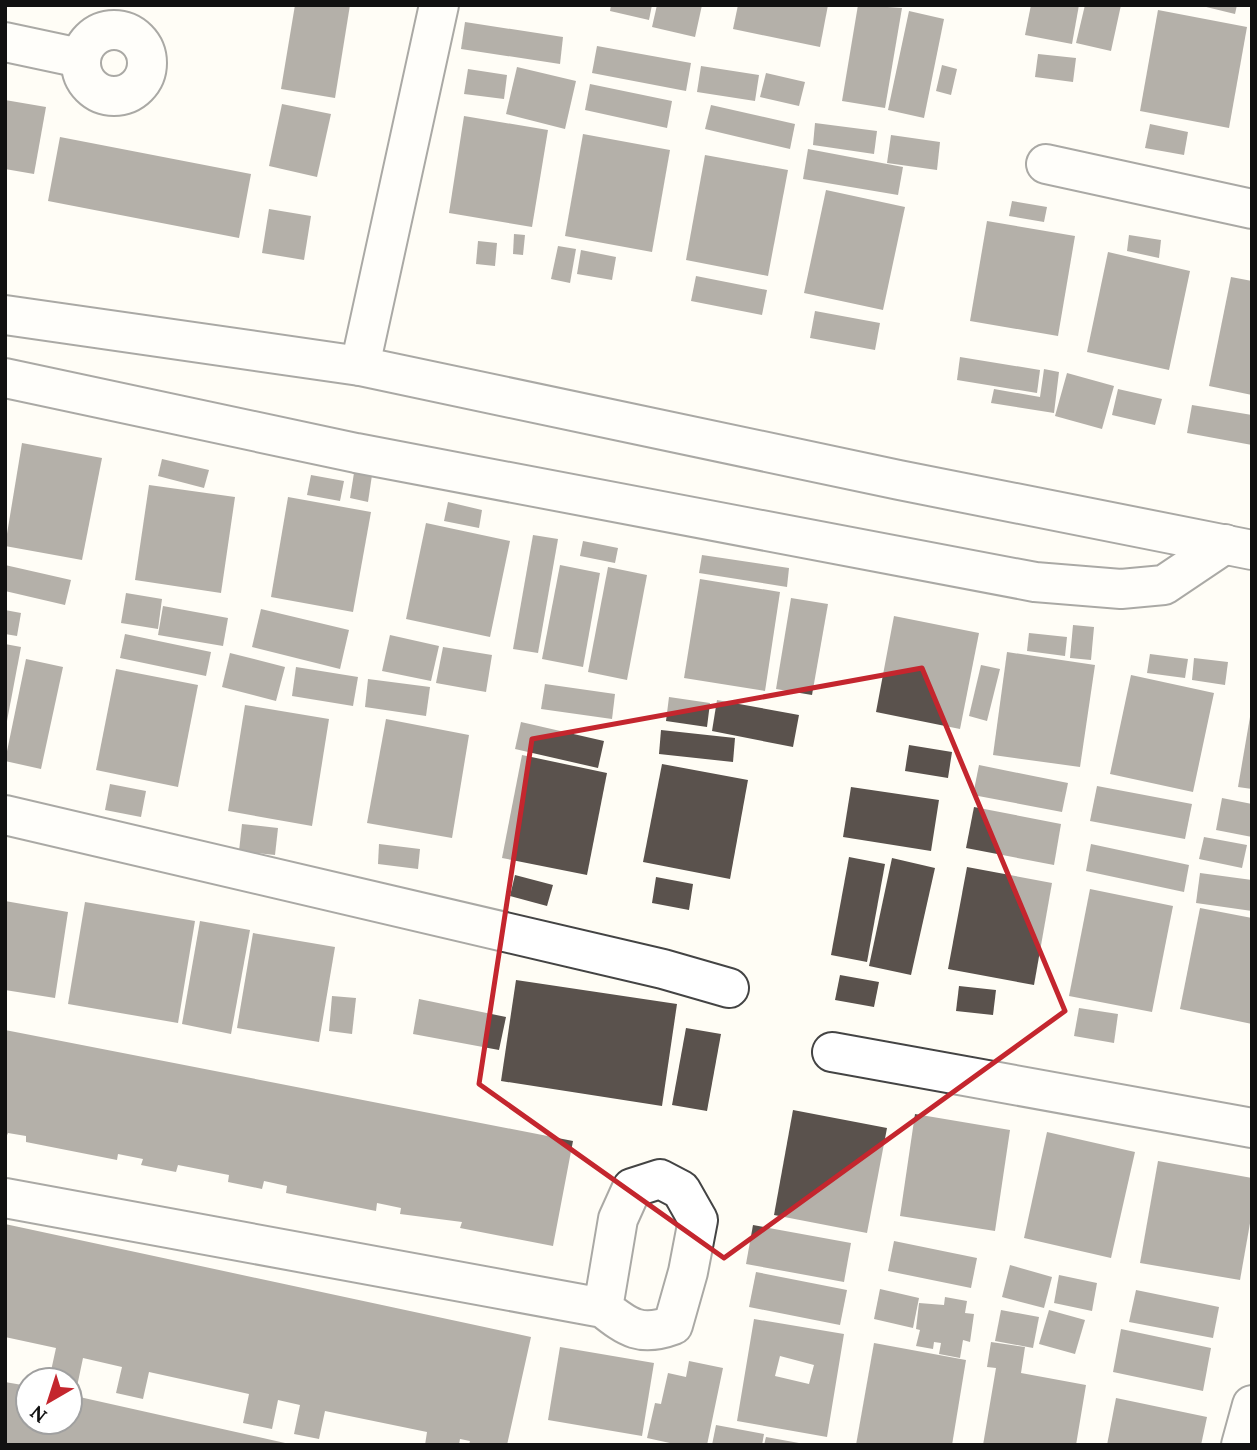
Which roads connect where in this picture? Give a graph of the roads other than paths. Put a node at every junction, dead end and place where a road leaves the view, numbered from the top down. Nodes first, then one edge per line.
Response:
1 (439, 5) edge
2 (5, 42) edge
3 (80, 58) dead end
4 (1046, 163) dead end
5 (1252, 209) edge
6 (5, 314) edge
7 (360, 366) junction
8 (5, 379) edge
9 (1239, 547) edge
10 (5, 815) edge
11 (729, 988) dead end
12 (832, 1052) dead end
13 (1252, 1128) edge
14 (5, 1198) edge
15 (603, 1308) dead end
16 (1252, 1405) edge
17 (1241, 1445) edge

1 - 7 street
2 - 3 street
4 - 5 street
6 - 7 street
7 - 9 street
8 - 9 street
10 - 11 street
12 - 13 street
14 - 15 street
16 - 17 street

